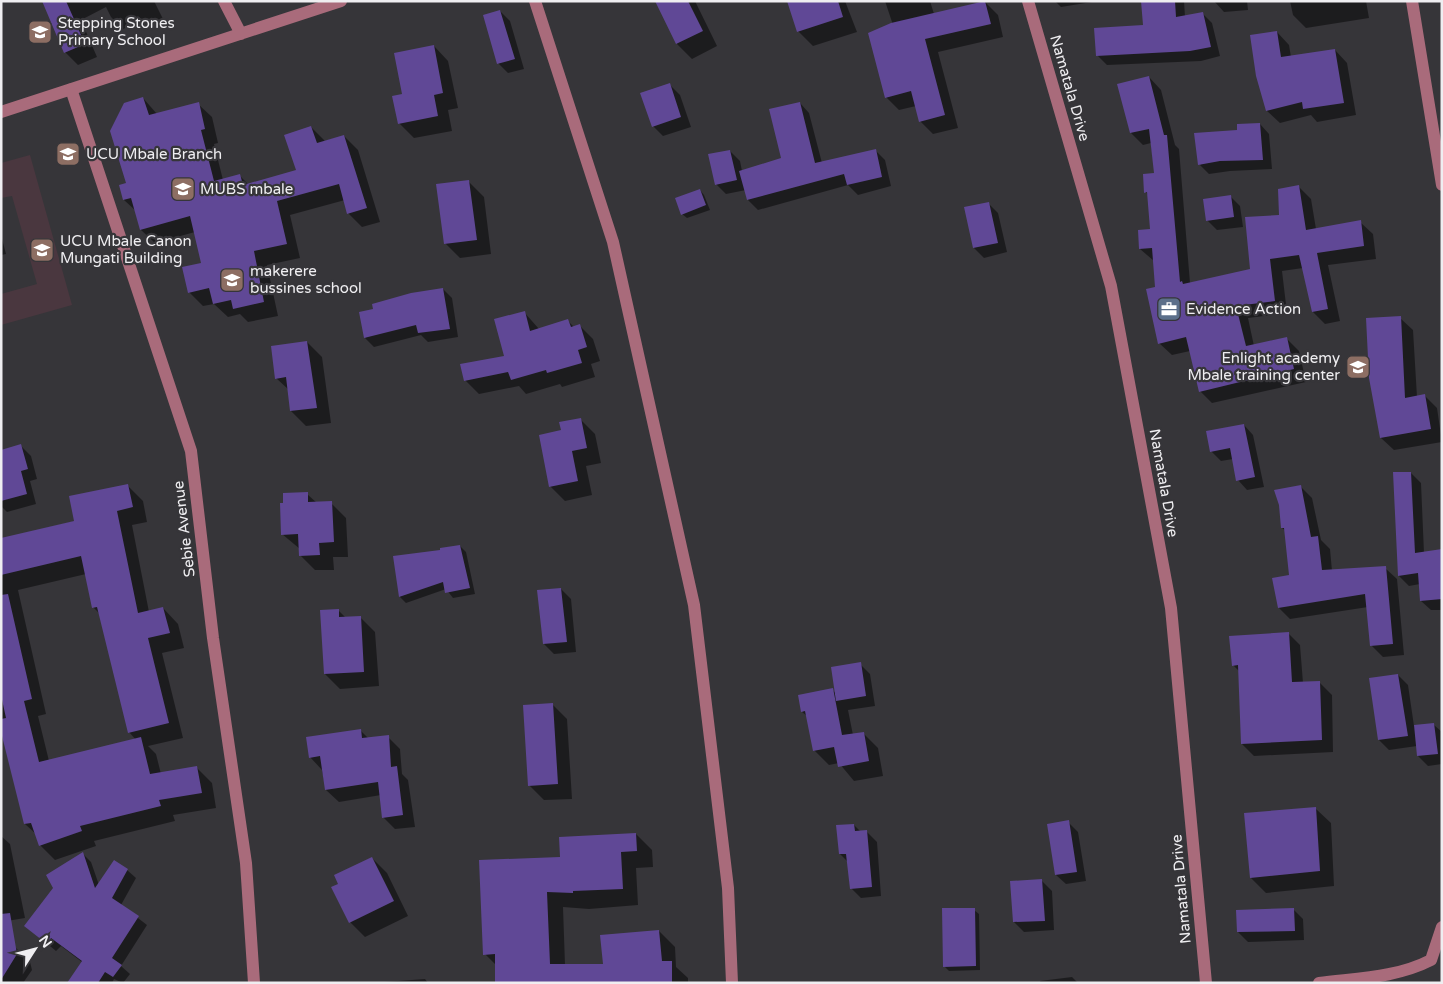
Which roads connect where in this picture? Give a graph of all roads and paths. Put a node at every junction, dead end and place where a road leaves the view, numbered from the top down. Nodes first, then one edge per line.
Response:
1 (224, 1) edge
2 (341, 1) edge
3 (535, 1) edge
4 (1028, 1) edge
5 (1412, 1) edge
6 (241, 34) junction
7 (71, 89) junction
8 (1, 112) edge
9 (1442, 185) edge
10 (1442, 927) edge
11 (254, 983) edge
12 (732, 983) edge
13 (1206, 983) edge
14 (1319, 983) edge

1 - 6 street
2 - 6 street
3 - 12 street
4 - 13 street, Namatala Drive
5 - 9 street
6 - 7 street
7 - 8 street
7 - 11 street, Sebie Avenue
10 - 14 street

